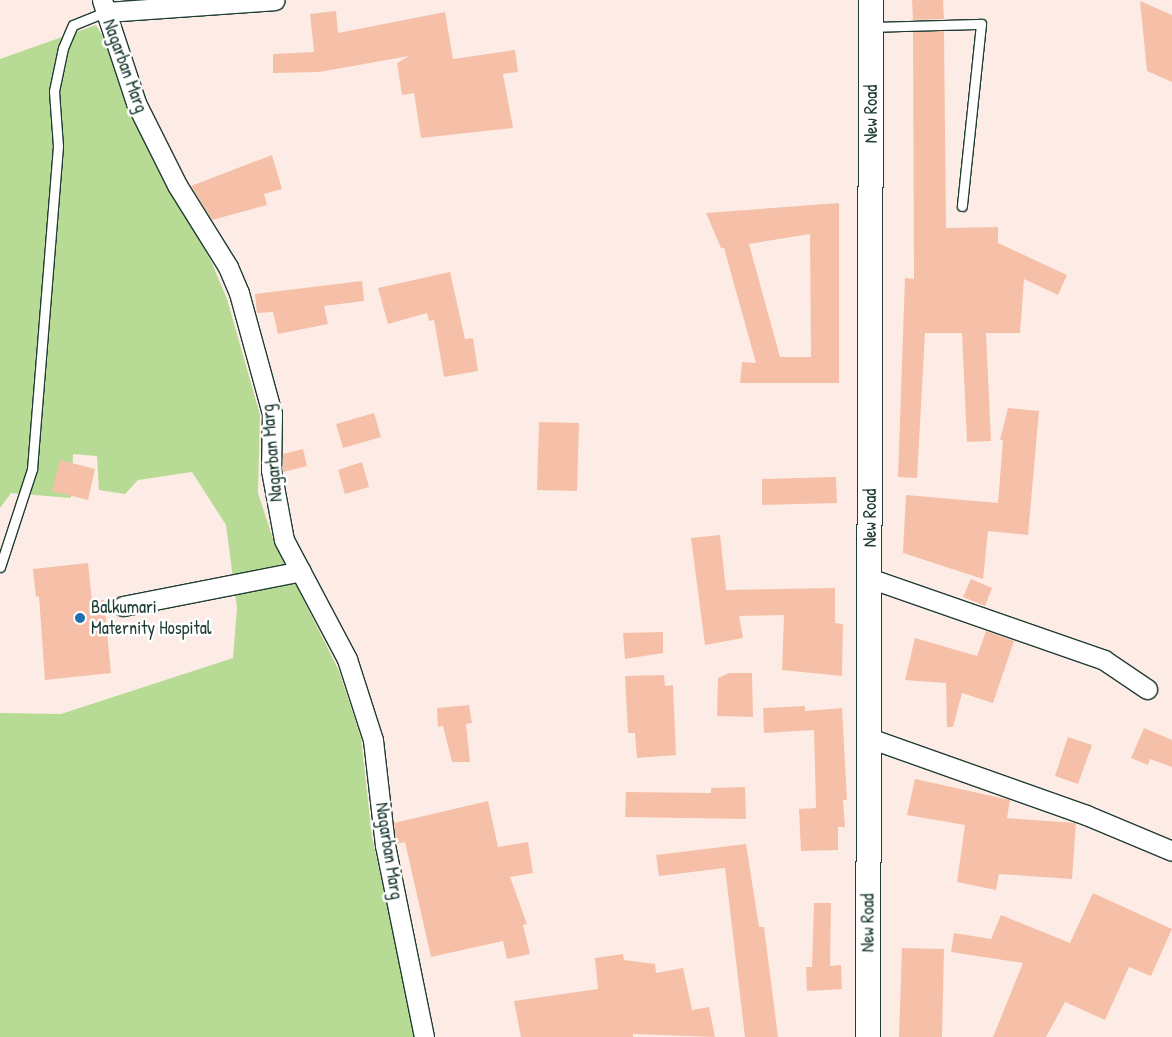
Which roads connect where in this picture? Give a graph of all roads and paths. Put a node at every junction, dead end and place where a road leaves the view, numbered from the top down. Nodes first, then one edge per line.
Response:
1 (275, 0) edge
2 (872, 0) edge
3 (103, 6) edge
4 (871, 27) junction
5 (962, 206) dead end
6 (0, 567) edge
7 (301, 571) junction
8 (869, 578) junction
9 (123, 606) dead end
10 (1147, 689) dead end
11 (869, 738) junction
12 (1172, 851) edge
13 (424, 1037) edge
14 (868, 1037) edge

1 - 3 street
2 - 4 street, New Road
3 - 6 lane
3 - 7 street, Nagarban Marg
4 - 5 lane
4 - 8 street, New Road
7 - 9 street
7 - 13 street, Nagarban Marg
8 - 10 street
8 - 11 street, New Road
11 - 12 street
11 - 14 street, New Road

